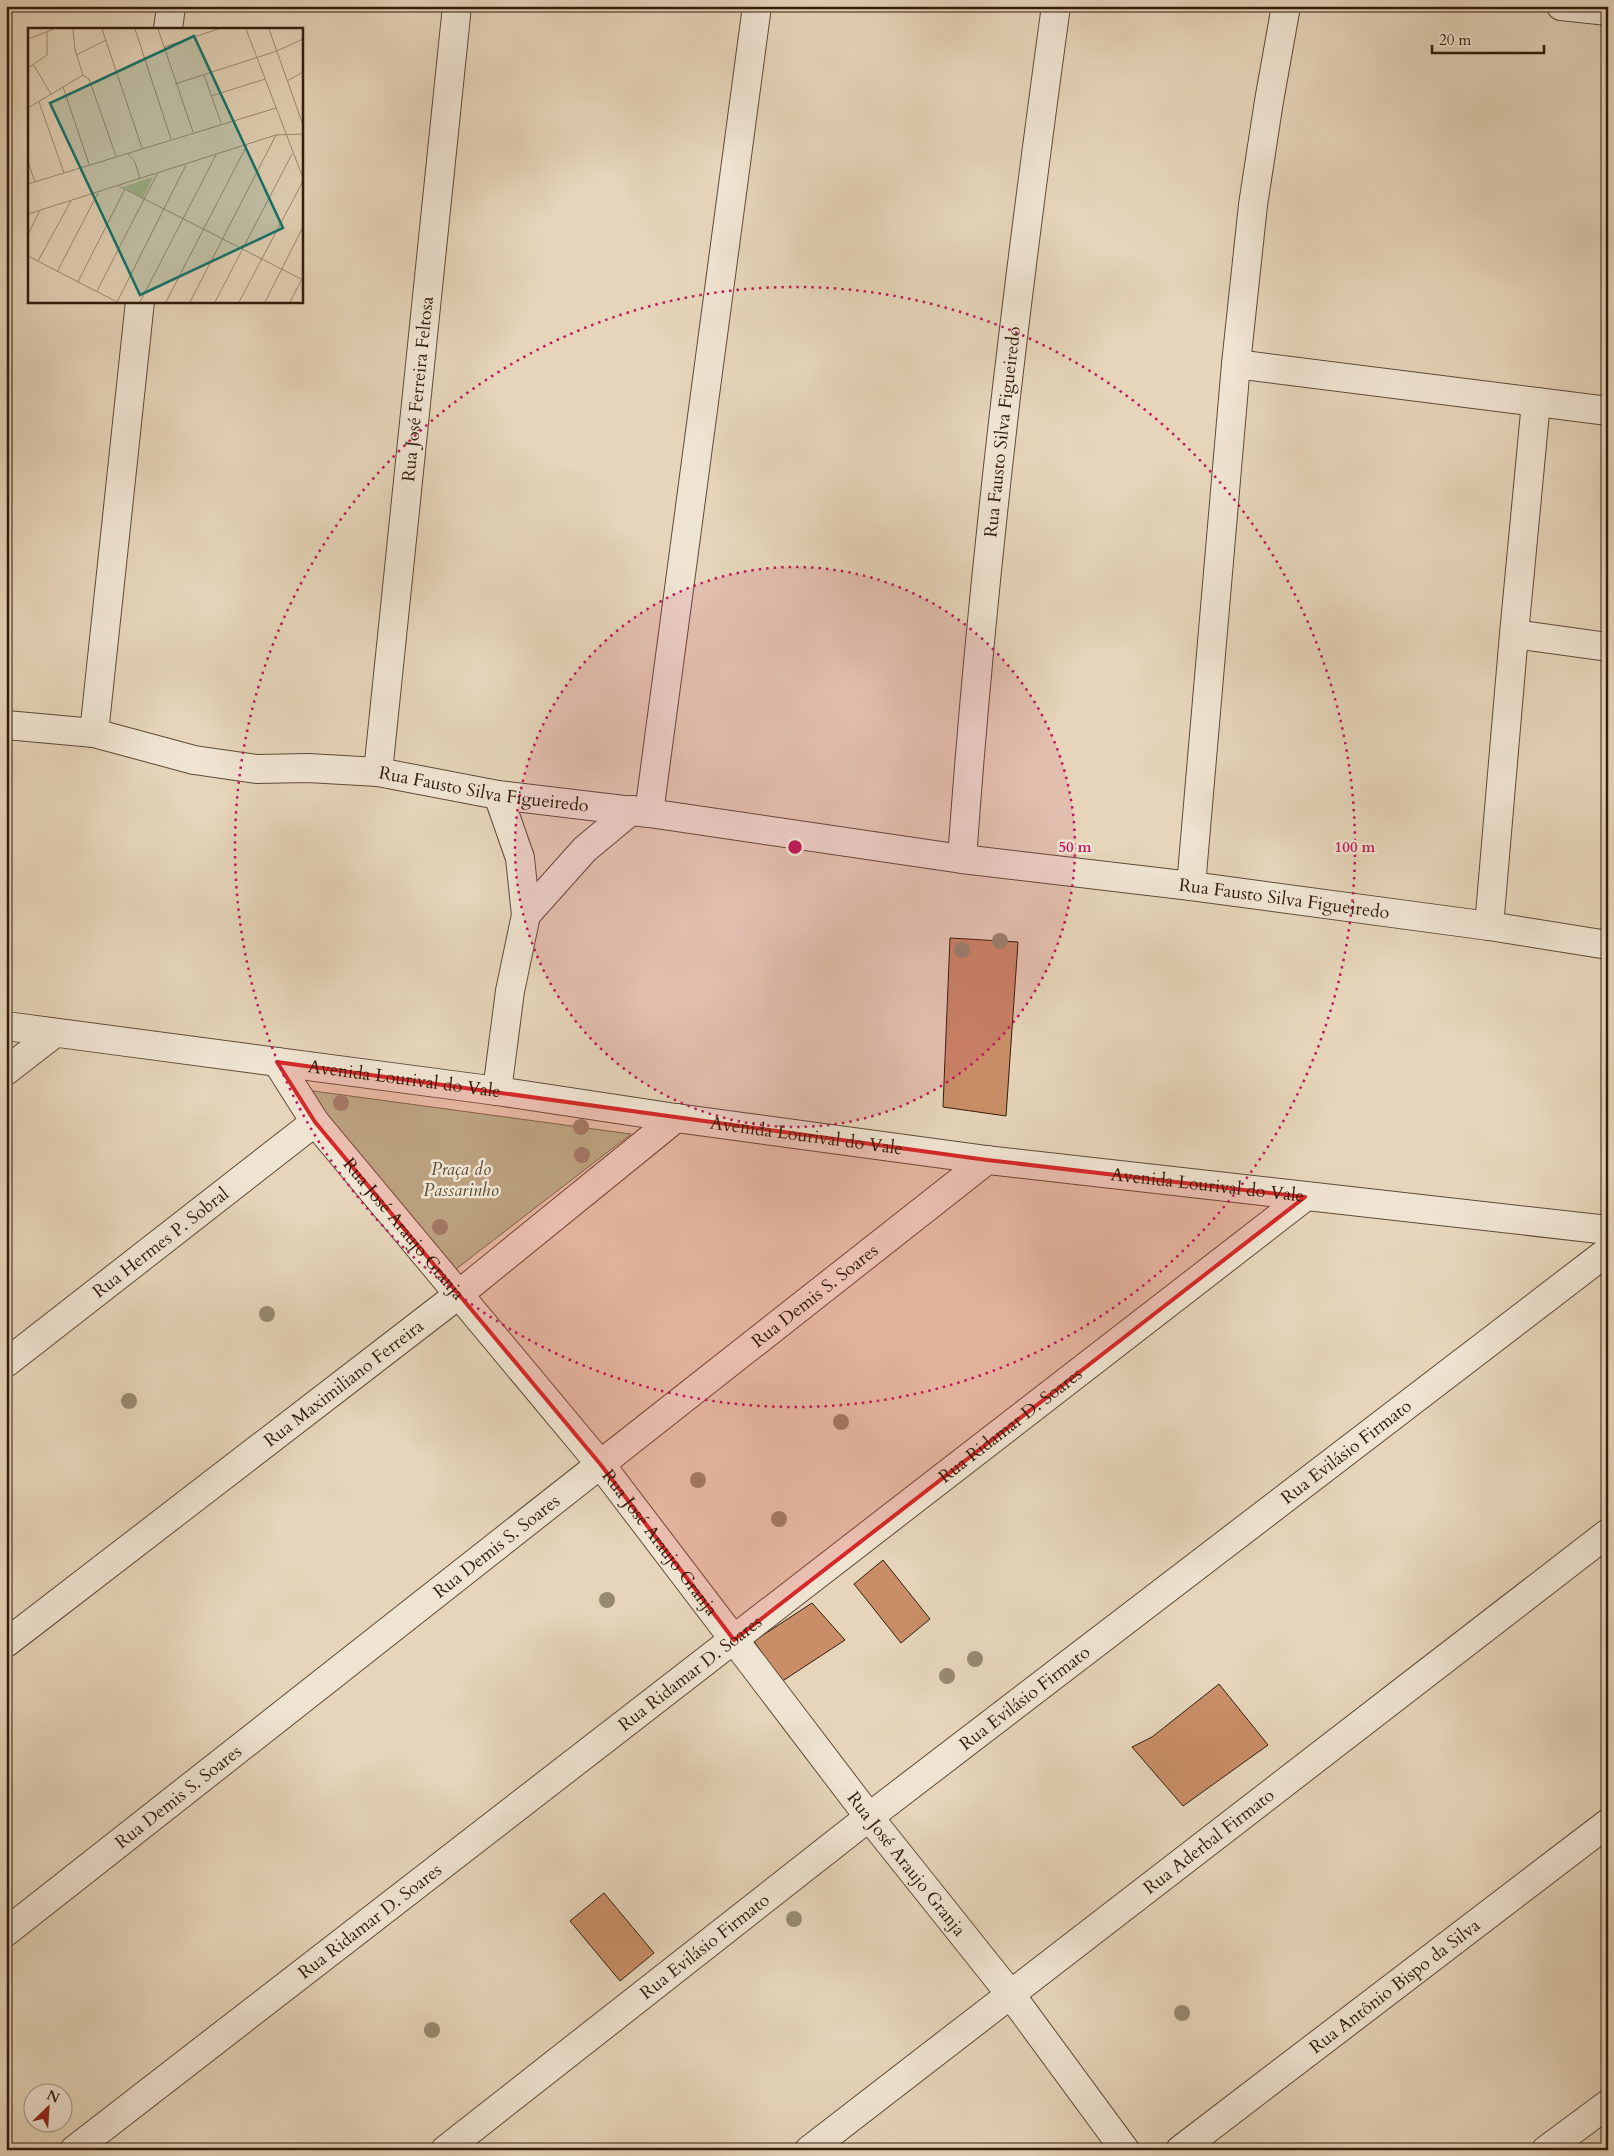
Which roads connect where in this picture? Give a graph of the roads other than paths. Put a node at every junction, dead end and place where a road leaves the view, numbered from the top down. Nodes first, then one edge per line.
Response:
1 (171, 6) edge
2 (457, 6) edge
3 (757, 6) edge
4 (1056, 6) edge
5 (1286, 6) edge
6 (1561, 6) edge
7 (1608, 12) edge
8 (168, 28) edge
9 (140, 302) edge
10 (1236, 364) junction
11 (1536, 402) junction
12 (1608, 412) edge
13 (1514, 634) junction
14 (1608, 646) edge
15 (6, 725) edge
16 (94, 733) junction
17 (378, 772) junction
18 (498, 795) junction
19 (641, 812) junction
20 (962, 859) junction
21 (1191, 886) junction
22 (526, 915) junction
23 (1489, 926) junction
24 (1608, 945) edge
25 (6, 1026) edge
26 (55, 1033) junction
27 (278, 1062) junction
28 (6, 1071) edge
29 (497, 1091) junction
30 (676, 1118) junction
31 (314, 1122) junction
32 (987, 1160) junction
33 (1305, 1197) junction
34 (1608, 1230) edge
35 (1608, 1251) edge
36 (458, 1295) junction
37 (6, 1364) edge
38 (601, 1464) junction
39 (1608, 1532) edge
40 (734, 1640) junction
41 (6, 1643) edge
42 (869, 1817) junction
43 (1608, 1823) edge
44 (6, 1932) edge
45 (1011, 1995) junction
46 (1608, 2104) edge
47 (74, 2150) edge
48 (446, 2150) edge
49 (809, 2150) edge
50 (1125, 2150) edge
51 (1180, 2150) edge
52 (1546, 2150) edge

1 - 8 street
2 - 17 street, Rua José Ferreira Feltosa
3 - 19 street
4 - 20 street, Rua Fausto Silva Figueiredo
5 - 10 street
6 - 7 street
9 - 16 street
10 - 11 street
10 - 21 street
11 - 12 street
11 - 13 street
13 - 14 street
13 - 23 street
15 - 16 street, Rua Fausto Silva Figueiredo
16 - 17 street, Rua Fausto Silva Figueiredo
17 - 18 street, Rua Fausto Silva Figueiredo
18 - 19 street, Rua Fausto Silva Figueiredo
18 - 22 street
19 - 20 street, Rua Fausto Silva Figueiredo
19 - 22 street
20 - 21 street, Rua Fausto Silva Figueiredo
21 - 23 street, Rua Fausto Silva Figueiredo
22 - 29 street
23 - 24 street, Rua Fausto Silva Figueiredo
25 - 26 street, Avenida Lourival do Vale
26 - 27 street, Avenida Lourival do Vale
26 - 28 street
27 - 29 street, Avenida Lourival do Vale
27 - 31 street, Rua José Araujo Granja
29 - 30 street, Avenida Lourival do Vale
30 - 32 street, Avenida Lourival do Vale
30 - 36 street, Rua Maximiliano Ferreira
31 - 36 street, Rua José Araujo Granja
31 - 37 street, Rua Hermes P. Sobral
32 - 33 street, Avenida Lourival do Vale
32 - 38 street, Rua Demis S. Soares
33 - 34 street, Avenida Lourival do Vale
33 - 40 street, Rua Ridamar D. Soares
35 - 42 street, Rua Evilásio Firmato
36 - 38 street, Rua José Araujo Granja
36 - 41 street, Rua Maximiliano Ferreira
38 - 40 street, Rua José Araujo Granja
38 - 44 street, Rua Demis S. Soares
39 - 45 street, Rua Aderbal Firmato
40 - 42 street, Rua José Araujo Granja
40 - 47 street, Rua Ridamar D. Soares
42 - 45 street, Rua José Araujo Granja
42 - 48 street, Rua Evilásio Firmato
43 - 51 street, Rua Antônio Bispo da Silva
45 - 49 street, Rua Aderbal Firmato
45 - 50 street, Rua José Araujo Granja
46 - 52 street

